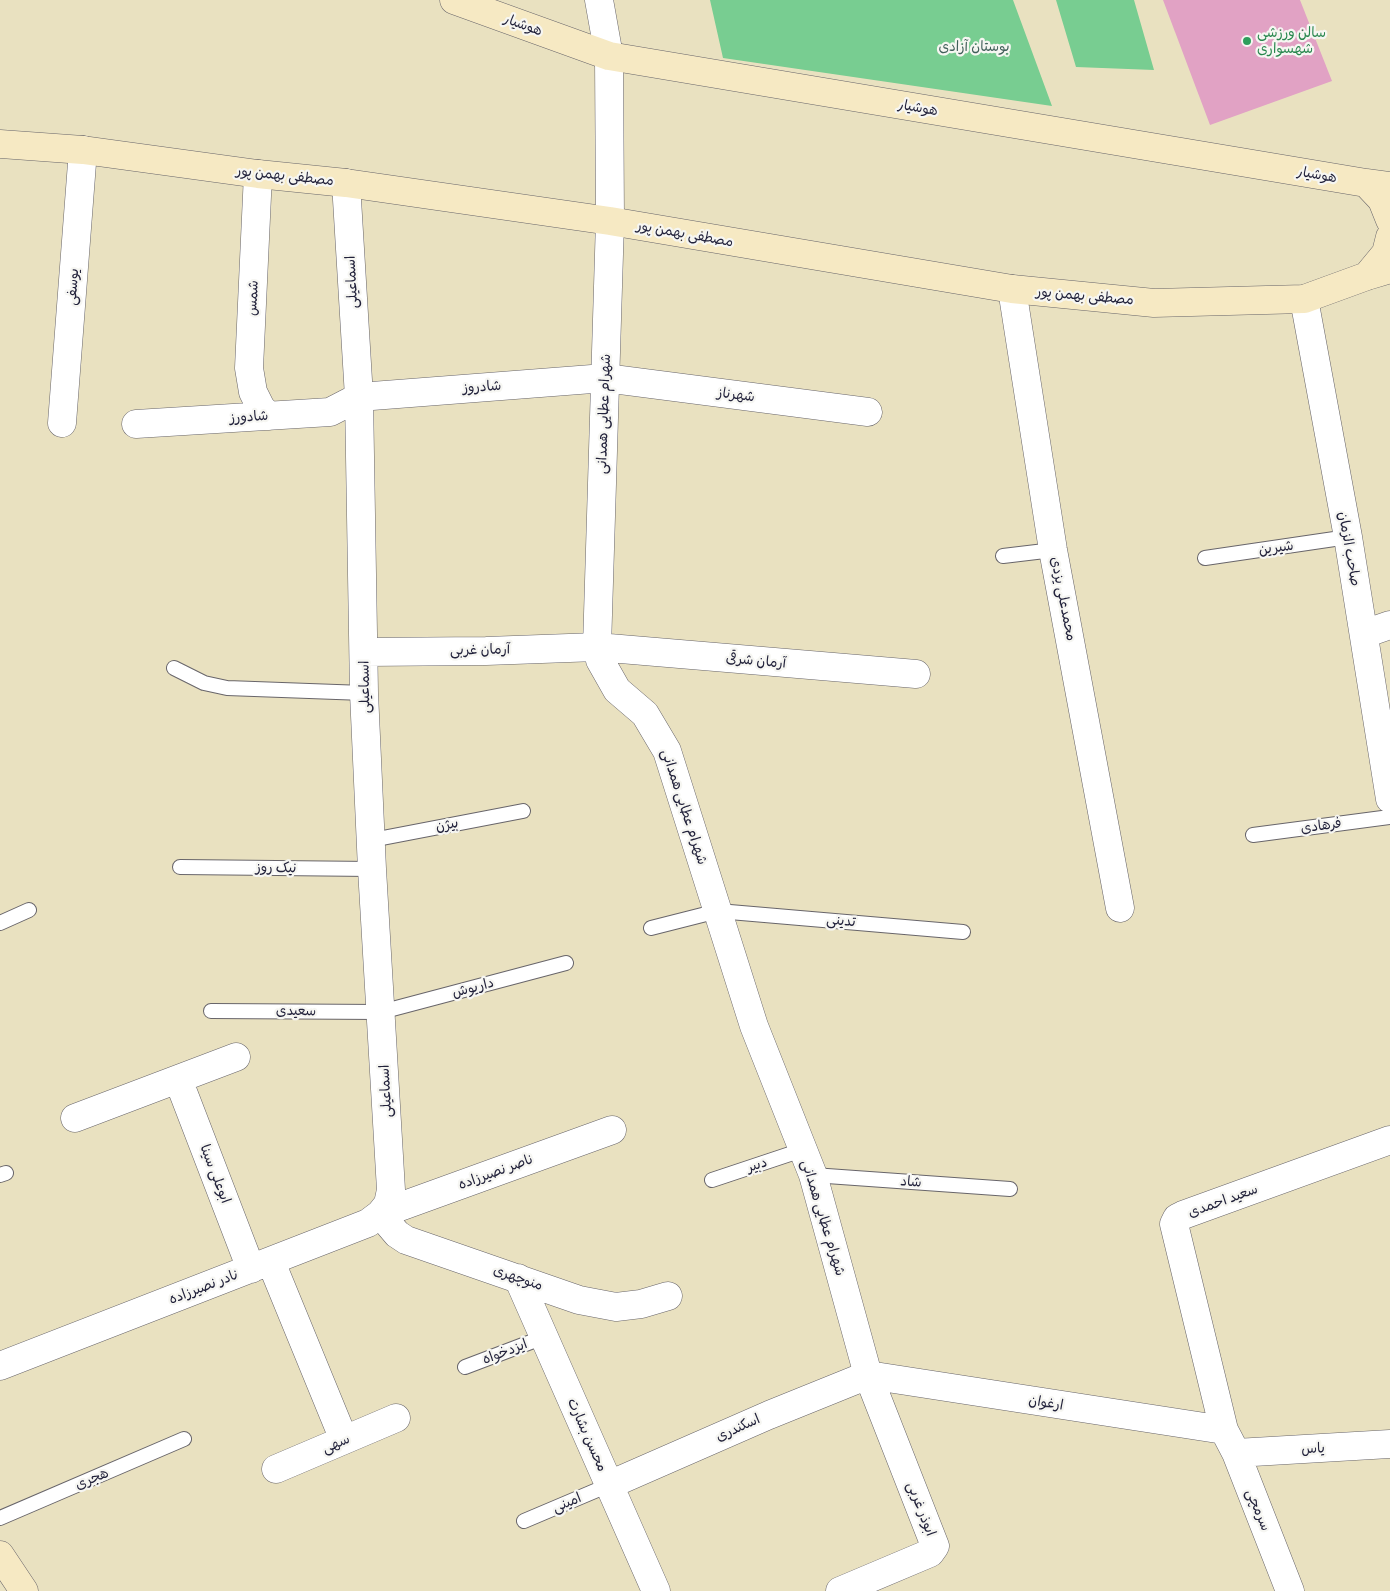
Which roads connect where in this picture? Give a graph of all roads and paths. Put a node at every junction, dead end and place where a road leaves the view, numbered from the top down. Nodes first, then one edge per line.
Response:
1 (454, 0) edge
2 (598, 0) edge
3 (608, 56) junction
4 (0, 144) edge
5 (83, 150) junction
6 (258, 174) junction
7 (346, 183) junction
8 (1378, 185) edge
9 (1390, 220) edge
10 (610, 221) junction
11 (1390, 237) edge
12 (1379, 272) edge
13 (1012, 289) junction
14 (1304, 299) junction
15 (605, 378) junction
16 (359, 397) junction
17 (868, 412) dead end
18 (270, 416) junction
19 (62, 423) dead end
20 (136, 424) dead end
21 (1348, 538) junction
22 (1053, 550) junction
23 (1003, 556) dead end
24 (1205, 558) dead end
25 (1390, 625) edge
26 (1364, 634) junction
27 (597, 647) junction
28 (364, 652) junction
29 (174, 668) dead end
30 (916, 674) dead end
31 (364, 693) junction
32 (1390, 799) edge
33 (523, 811) dead end
34 (1390, 816) edge
35 (1253, 835) dead end
36 (372, 840) junction
37 (180, 867) dead end
38 (372, 869) junction
39 (1120, 908) dead end
40 (29, 910) dead end
41 (718, 911) junction
42 (0, 923) edge
43 (650, 928) dead end
44 (963, 932) dead end
45 (566, 963) dead end
46 (211, 1011) dead end
47 (381, 1012) junction
48 (236, 1058) dead end
49 (178, 1079) junction
50 (75, 1118) dead end
51 (612, 1130) dead end
52 (1390, 1140) edge
53 (807, 1162) junction
54 (712, 1180) dead end
55 (1010, 1189) dead end
56 (386, 1202) junction
57 (261, 1265) junction
58 (518, 1278) junction
59 (668, 1296) dead end
60 (544, 1337) junction
61 (0, 1366) edge
62 (465, 1368) dead end
63 (868, 1374) junction
64 (396, 1418) dead end
65 (184, 1439) dead end
66 (344, 1440) junction
67 (1230, 1442) junction
68 (1390, 1444) edge
69 (276, 1469) dead end
70 (609, 1485) junction
71 (0, 1518) edge
72 (524, 1521) dead end
73 (0, 1555) edge
74 (24, 1591) edge
75 (656, 1591) edge
76 (840, 1591) edge
77 (1290, 1591) edge

1 - 3 main road, هوشیار
2 - 3 street, شهرام عطایی همدانی
3 - 8 main road, هوشیار
3 - 10 street, شهرام عطایی همدانی
4 - 5 main road, مصطفی بهمن پور
5 - 6 main road, مصطفی بهمن پور
5 - 19 street, یوسفی
6 - 7 main road, مصطفی بهمن پور
6 - 18 street, شمس
7 - 10 main road, مصطفی بهمن پور
7 - 16 street, اسماعیلی
8 - 9 main road
10 - 13 main road, مصطفی بهمن پور
10 - 15 street, شهرام عطایی همدانی
11 - 12 main road, مصطفی بهمن پور
12 - 14 main road, مصطفی بهمن پور
13 - 14 main road, مصطفی بهمن پور
13 - 22 street, محمدعلی یزدی
14 - 21 street, صاحب الزمان
15 - 16 street, شادروز
15 - 17 street, شهرناز
15 - 27 street, شهرام عطایی همدانی
16 - 18 street, شادورز
16 - 28 street, اسماعیلی
18 - 20 street, شادورز
21 - 24 lane, شیرین
21 - 26 street, صاحب الزمان
22 - 23 lane
22 - 39 street, محمدعلی یزدی
25 - 26 street
26 - 32 street, صاحب الزمان
27 - 28 street, آرمان غربی
27 - 30 street, آرمان شرقی
27 - 41 street, شهرام عطایی همدانی
28 - 31 street, اسماعیلی
29 - 31 lane
31 - 36 street, اسماعیلی
33 - 36 lane, بیژن
34 - 35 lane, فرهادی
36 - 38 street, اسماعیلی
37 - 38 lane, نیک روز
38 - 47 street, اسماعیلی
40 - 42 lane
41 - 43 lane, تدینی
41 - 44 lane, تدینی
41 - 53 street, شهرام عطایی همدانی
45 - 47 lane, داریوش
46 - 47 lane, سعیدی
47 - 56 street, اسماعیلی
48 - 49 street
49 - 50 street
49 - 57 street, ابوعلی سینا
51 - 56 street, ناصر نصیرزاده
52 - 67 street, سعید احمدی
53 - 54 lane, دبیر
53 - 55 lane, شاد
53 - 63 street, شهرام عطایی همدانی
56 - 57 street, نادر نصیرزاده
56 - 58 street, منوچهری
57 - 61 street, نادر نصیرزاده
57 - 66 street, ابوعلی سینا
58 - 59 street, منوچهری
58 - 60 street, محسن بشارت
60 - 62 lane, ایزدخواه
60 - 70 street, محسن بشارت
63 - 67 street, ارغوان
63 - 70 street, اسکندری
63 - 76 street, ابوذر غربی
64 - 66 street, سهی
65 - 71 lane, هجری
66 - 69 street, سهی
67 - 68 street, یاس
67 - 77 street, سرمچی
70 - 72 lane, امینی
70 - 75 street, محسن بشارت
73 - 74 main road

